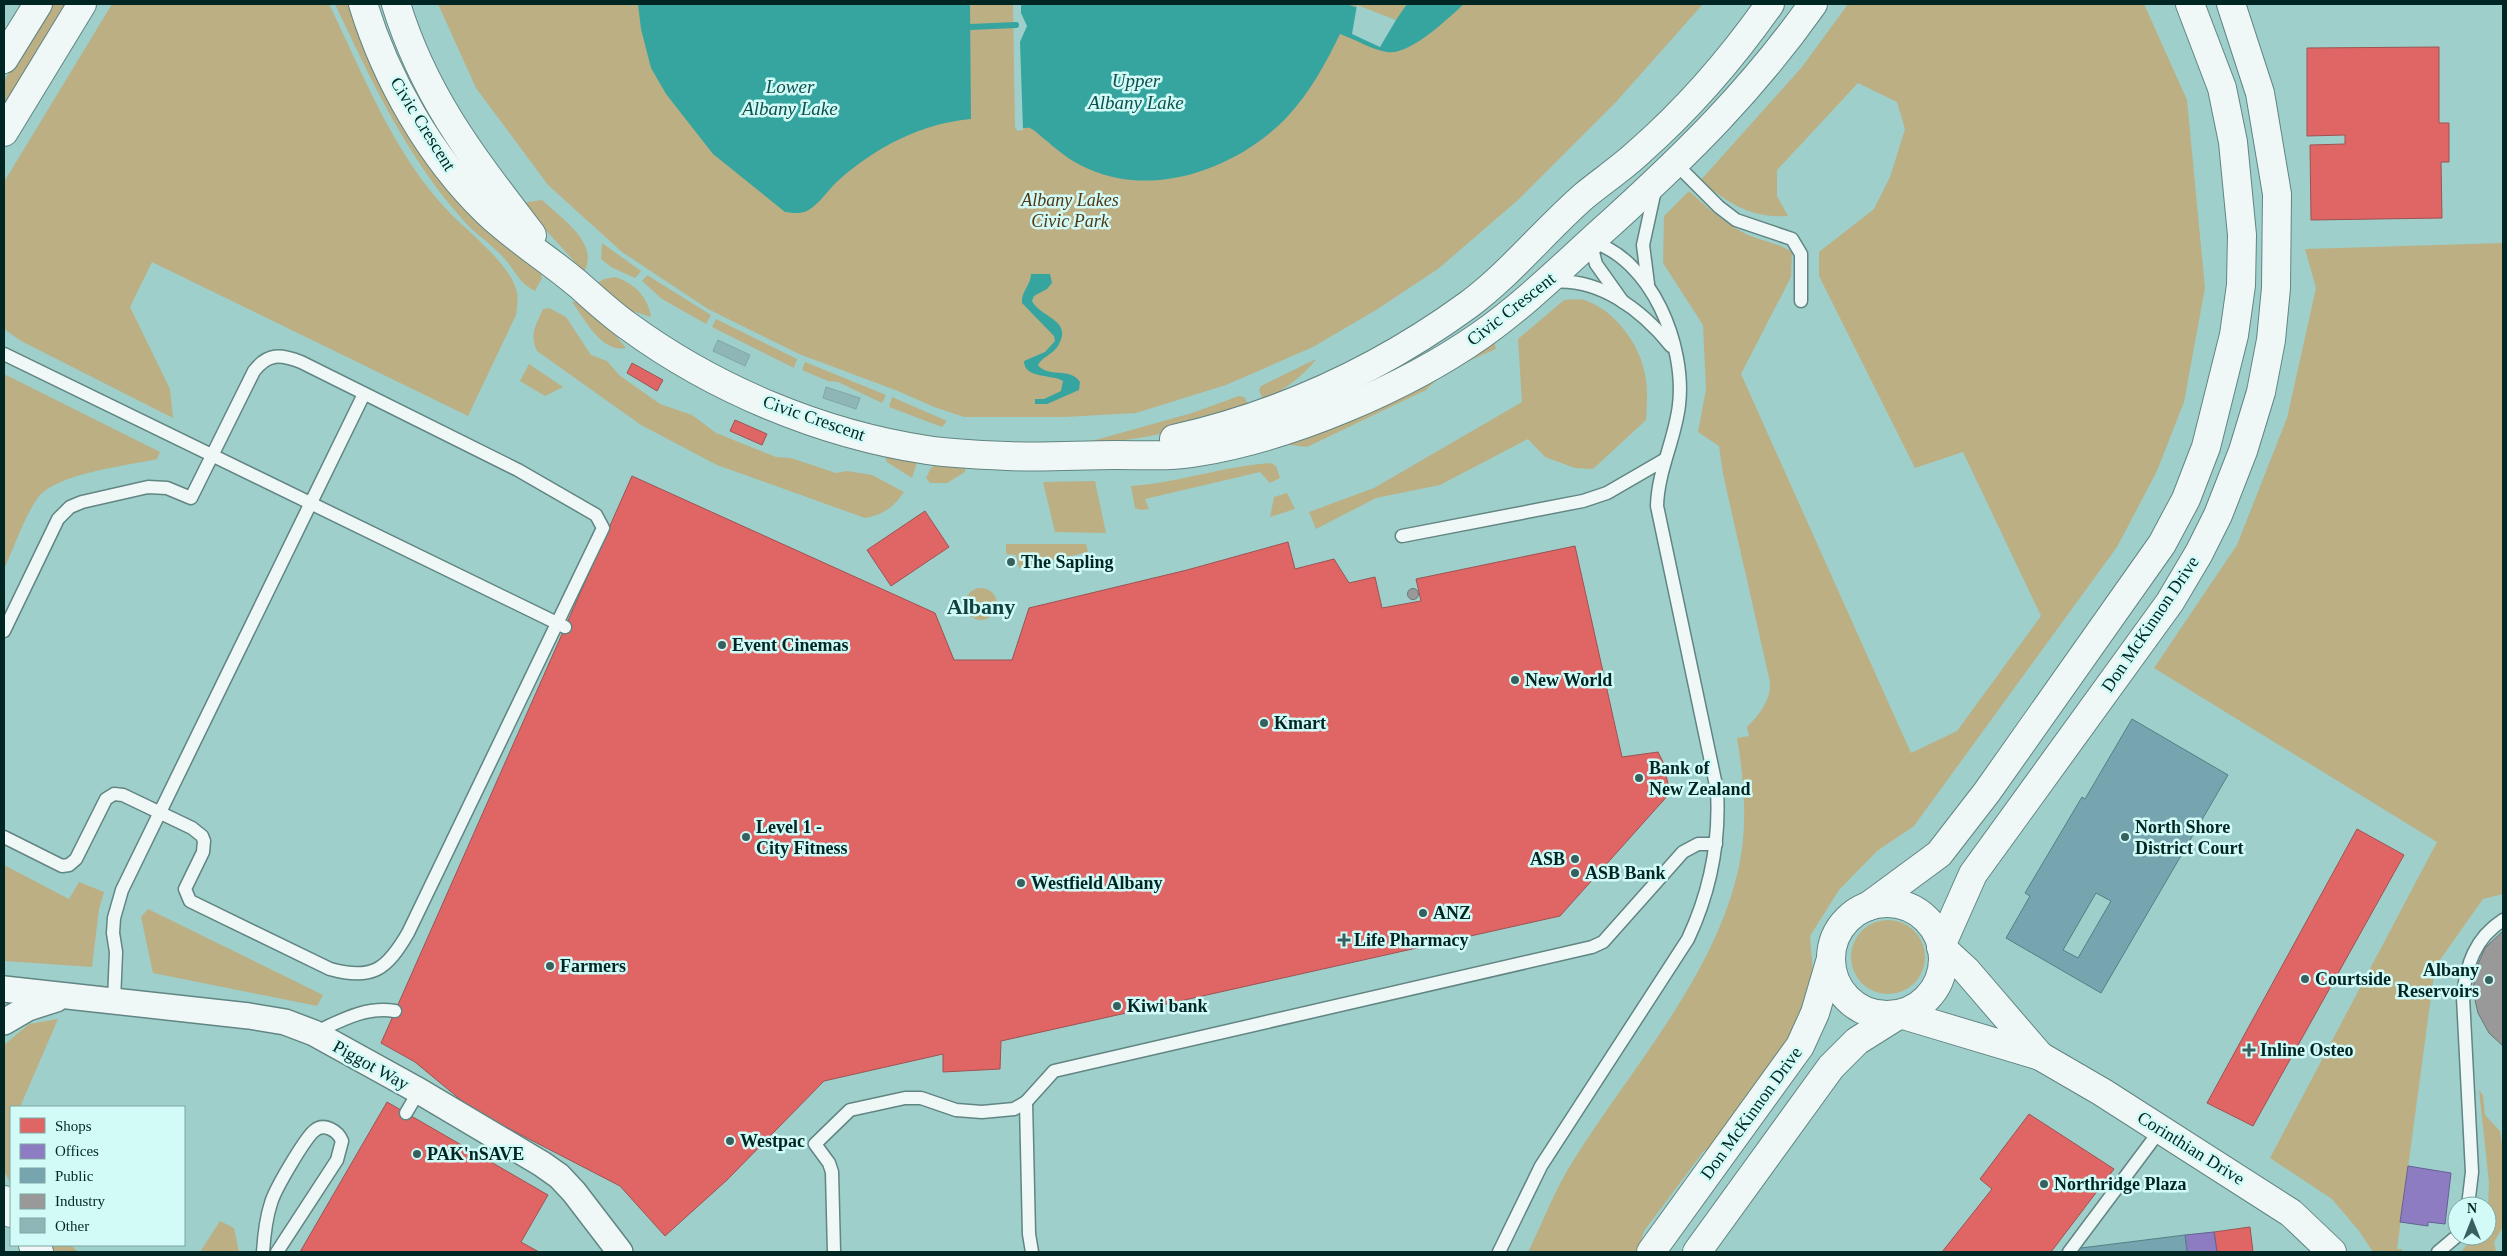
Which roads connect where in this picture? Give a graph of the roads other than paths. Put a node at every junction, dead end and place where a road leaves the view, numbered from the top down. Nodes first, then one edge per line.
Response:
1 (38, 4) edge
2 (82, 4) edge
3 (363, 4) edge
4 (396, 4) edge
5 (1770, 4) edge
6 (1813, 4) edge
7 (2190, 4) edge
8 (2231, 4) edge
9 (4, 59) edge
10 (4, 132) edge
11 (1618, 172) junction
12 (1667, 172) junction
13 (1590, 241) junction
14 (1519, 261) junction
15 (554, 264) junction
16 (1546, 282) junction
17 (1648, 284) junction
18 (1801, 301) dead end
19 (1623, 302) junction
20 (1674, 350) junction
21 (4, 354) edge
22 (364, 394) junction
23 (1115, 455) junction
24 (212, 457) junction
25 (1664, 460) junction
26 (311, 504) junction
27 (1402, 536) dead end
28 (560, 625) junction
29 (4, 631) edge
30 (159, 813) junction
31 (4, 837) edge
32 (1716, 844) junction
33 (1867, 907) junction
34 (2503, 920) edge
35 (1941, 946) junction
36 (1830, 962) junction
37 (4, 989) edge
38 (66, 996) junction
39 (114, 1001) junction
40 (395, 1011) dead end
41 (1900, 1014) junction
42 (4, 1022) edge
43 (314, 1033) junction
44 (2040, 1056) junction
45 (419, 1092) junction
46 (1026, 1102) junction
47 (406, 1113) dead end
48 (2161, 1129) junction
49 (2469, 1196) edge
50 (4, 1200) edge
51 (10, 1211) edge
52 (263, 1252) edge
53 (277, 1252) edge
54 (620, 1252) edge
55 (834, 1252) edge
56 (1032, 1252) edge
57 (1499, 1252) edge
58 (1651, 1252) edge
59 (1697, 1252) edge
60 (2069, 1252) edge
61 (2332, 1252) edge

1 - 9 street
2 - 10 street
3 - 15 street, Civic Crescent
4 - 15 street, Civic Crescent
5 - 11 street, Civic Crescent
6 - 12 street, Civic Crescent
7 - 33 street, Don McKinnon Drive
8 - 35 street, Don McKinnon Drive
11 - 13 street
11 - 14 street, Civic Crescent
12 - 13 street, Civic Crescent
12 - 17 lane
12 - 18 lane
13 - 14 street
13 - 16 street, Civic Crescent
13 - 17 lane
13 - 19 lane
14 - 23 street, Civic Crescent
15 - 23 street, Civic Crescent
16 - 19 lane
16 - 23 street, Civic Crescent
17 - 20 lane
19 - 20 lane
20 - 25 lane
21 - 24 lane
22 - 24 lane
22 - 26 lane
22 - 28 lane
24 - 26 lane
24 - 29 lane
25 - 27 lane
25 - 32 lane
26 - 28 lane
26 - 30 lane
28 - 30 lane
30 - 31 lane
30 - 39 lane
32 - 46 lane
32 - 57 lane
33 - 35 street
33 - 36 street
34 - 49 lane
35 - 41 street
35 - 44 street, Corinthian Drive
36 - 41 street
36 - 58 street, Don McKinnon Drive
37 - 38 street, Piggot Way
38 - 39 street, Piggot Way
38 - 42 street, Piggot Way
39 - 43 street, Piggot Way
40 - 43 lane
41 - 44 street, Corinthian Drive
41 - 59 street
43 - 45 street, Piggot Way
44 - 48 street, Corinthian Drive
45 - 47 lane
45 - 54 street, Piggot Way
46 - 55 lane
46 - 56 lane
48 - 60 lane
48 - 61 street, Corinthian Drive
50 - 51 street
52 - 53 lane

